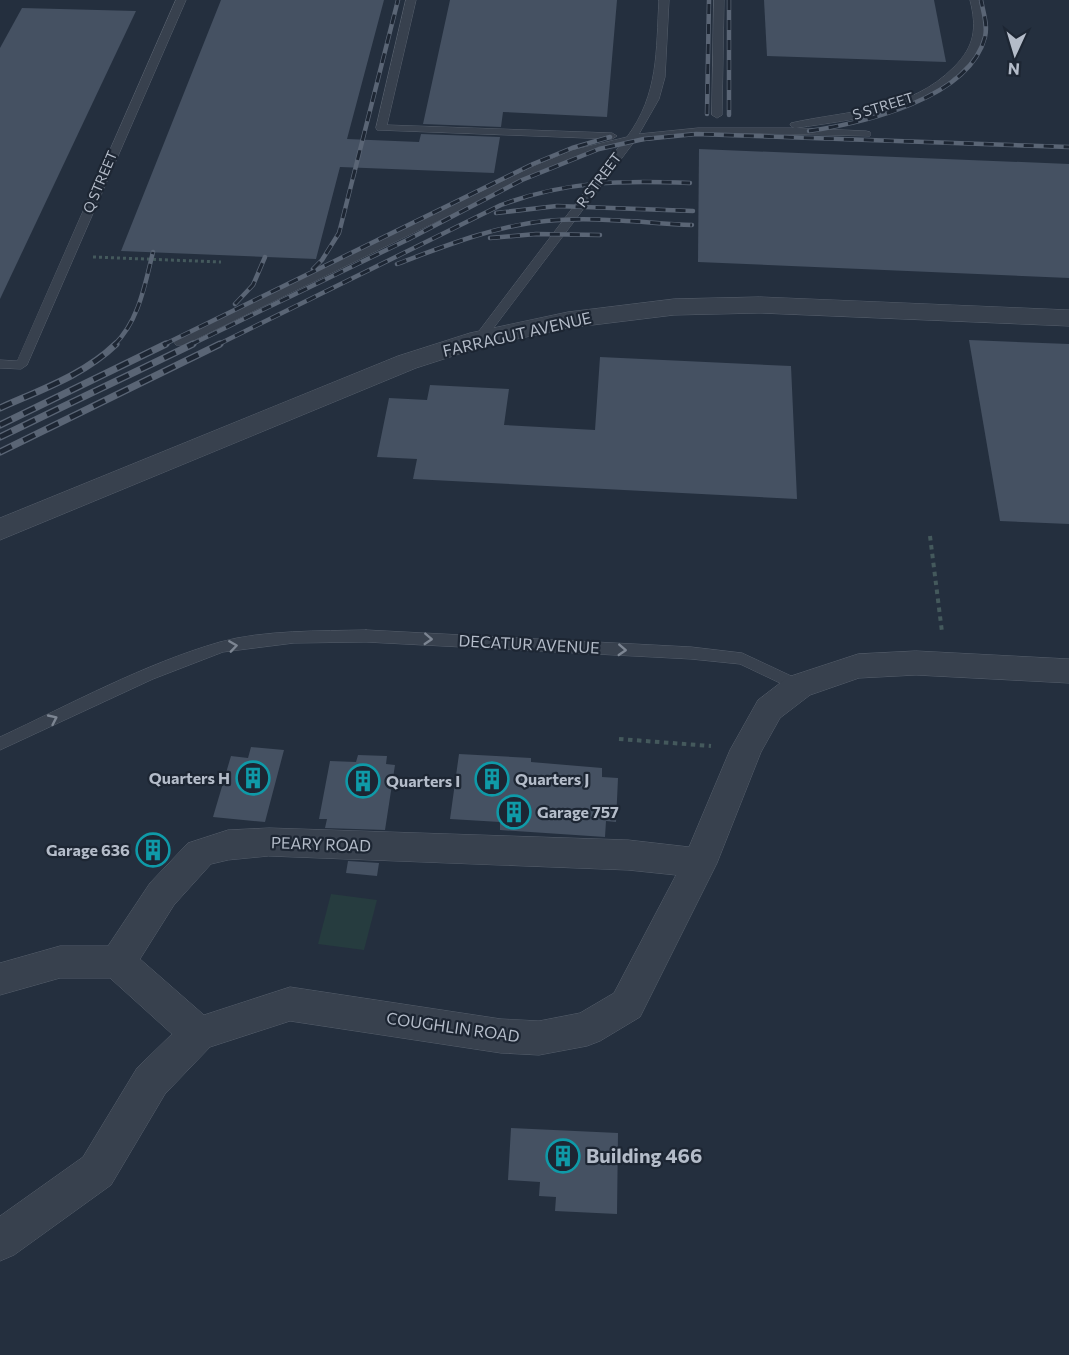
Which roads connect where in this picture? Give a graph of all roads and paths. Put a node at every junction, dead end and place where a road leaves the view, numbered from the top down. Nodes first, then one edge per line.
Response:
1 (181, 0) edge
2 (411, 0) edge
3 (664, 0) edge
4 (718, 0) edge
5 (975, 0) edge
6 (717, 115) dead end
7 (761, 130) junction
8 (866, 134) dead end
9 (632, 137) junction
10 (85, 256) dead end
11 (221, 262) dead end
12 (1069, 318) edge
13 (479, 339) junction
14 (180, 342) dead end
15 (0, 364) edge
16 (0, 530) edge
17 (930, 536) dead end
18 (942, 632) dead end
19 (1069, 671) edge
20 (799, 686) junction
21 (619, 739) dead end
22 (0, 744) edge
23 (714, 746) dead end
24 (700, 863) junction
25 (118, 962) junction
26 (0, 979) edge
27 (198, 1034) junction
28 (0, 1241) edge

1 - 15 lane, Q STREET
2 - 9 lane
3 - 9 lane, R STREET
4 - 6 lane
5 - 7 lane, S STREET
7 - 8 lane
7 - 9 lane
9 - 13 lane, R STREET
9 - 14 lane
10 - 11 path
12 - 13 street, FARRAGUT AVENUE
13 - 16 street, FARRAGUT AVENUE
17 - 18 path
19 - 20 street
22 -> 20 lane, DECATUR AVENUE
20 - 24 street, COUGHLIN ROAD
21 - 23 path
24 - 25 street, PEARY ROAD
24 - 27 street, COUGHLIN ROAD
25 - 26 street
25 - 27 street
27 - 28 street

